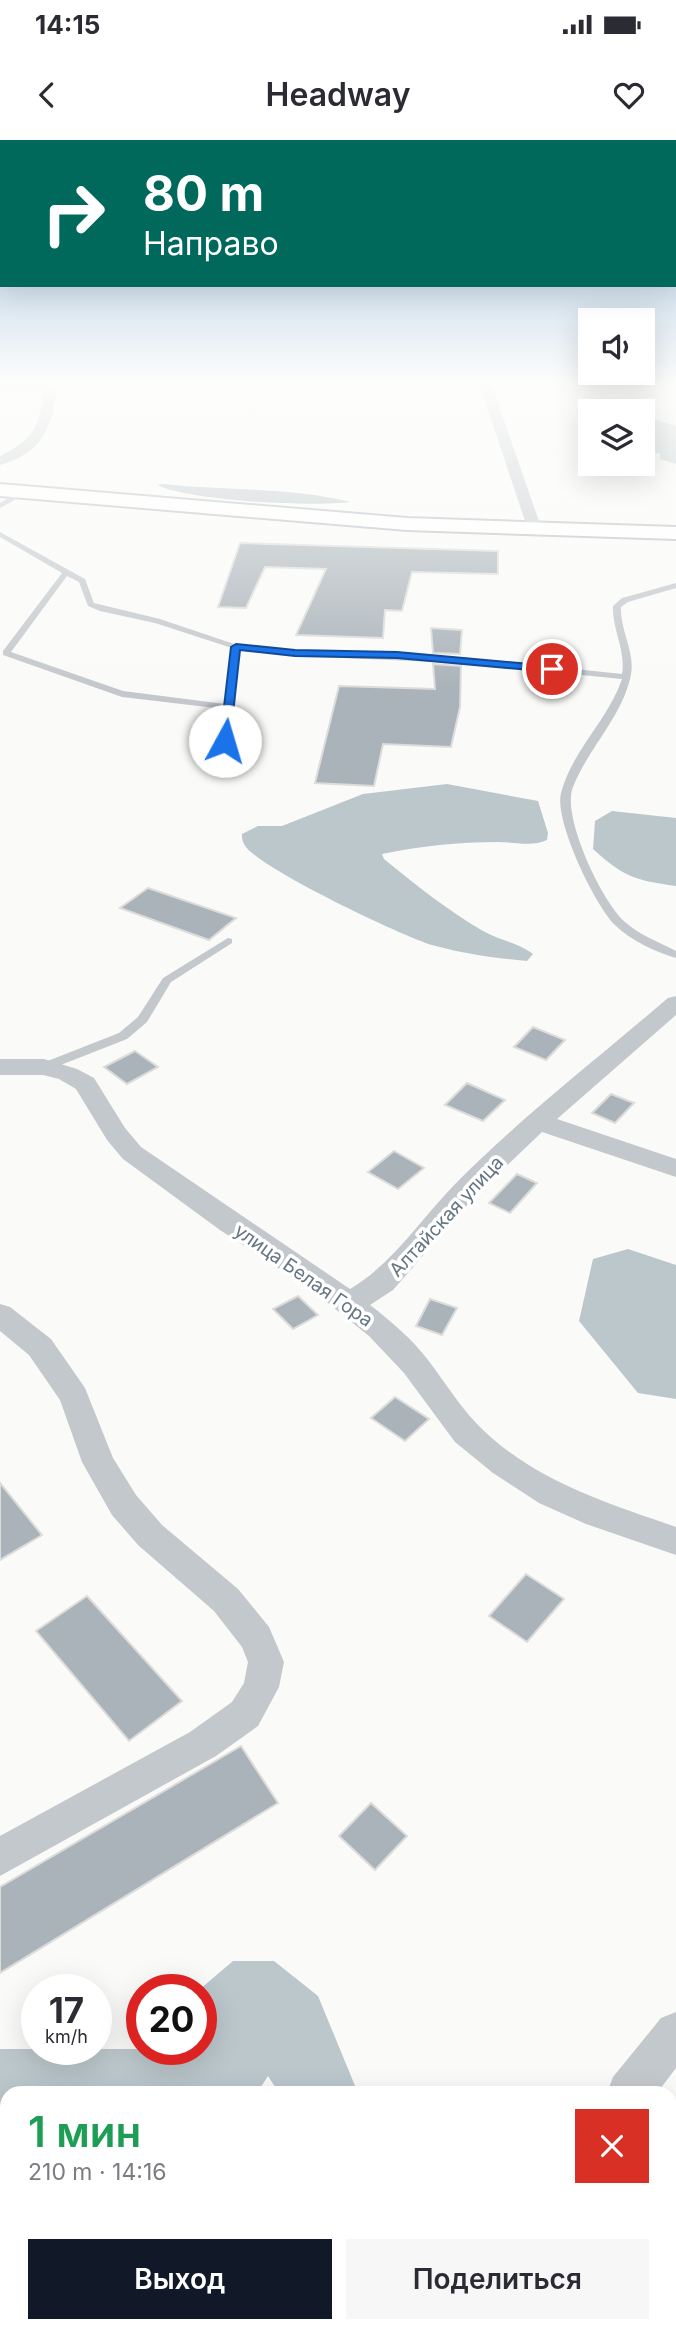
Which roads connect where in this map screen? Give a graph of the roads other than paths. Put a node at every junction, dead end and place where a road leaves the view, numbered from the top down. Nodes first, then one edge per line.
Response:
1 (520, 485) edge
2 (0, 490) edge
3 (25, 492) junction
4 (0, 506) edge
5 (535, 530) junction
6 (676, 533) edge
7 (0, 534) edge
8 (66, 572) junction
9 (676, 585) edge
10 (236, 647) junction
11 (627, 677) junction
12 (229, 707) junction
13 (225, 741) dead end
14 (228, 941) dead end
15 (676, 955) edge
16 (676, 1003) edge
17 (0, 1067) edge
18 (44, 1067) junction
19 (538, 1122) junction
20 (676, 1168) edge
21 (350, 1303) junction
22 (0, 1315) edge
23 (676, 1541) edge
24 (0, 1857) edge
25 (676, 2033) edge
26 (634, 2086) edge

1 - 5 street
2 - 3 main road
3 - 4 lane
3 - 5 main road
5 - 6 main road
7 - 8 lane
8 - 10 lane
8 - 12 lane
9 - 11 lane
10 - 11 lane
10 - 12 lane
11 - 15 lane
12 - 13 lane
14 - 18 lane
16 - 19 street, Алтайская улица
17 - 18 street, улица Белая Гора
18 - 21 street, улица Белая Гора
19 - 20 street
19 - 21 street, Алтайская улица
21 - 23 street, улица Белая Гора
22 - 24 street
25 - 26 street

